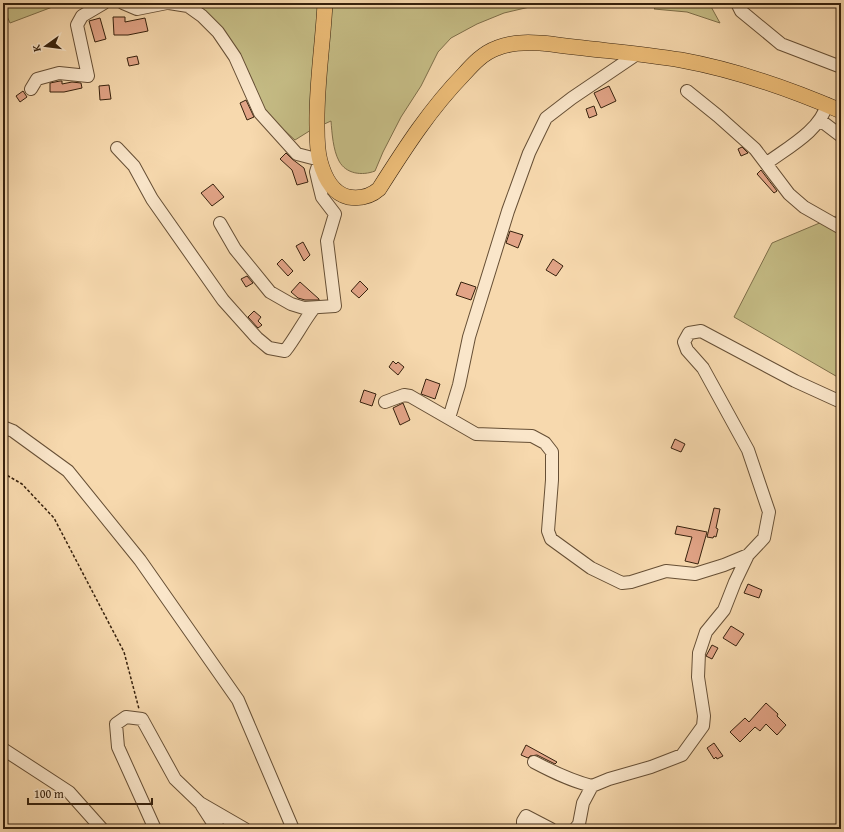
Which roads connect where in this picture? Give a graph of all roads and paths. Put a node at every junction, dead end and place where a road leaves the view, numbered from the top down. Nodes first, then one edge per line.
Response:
1 (104, 3) edge
2 (123, 3) edge
3 (168, 3) edge
4 (325, 3) edge
5 (332, 3) edge
6 (737, 3) edge
7 (637, 54) junction
8 (841, 67) edge
9 (31, 89) dead end
10 (687, 91) dead end
11 (834, 104) edge
12 (841, 111) edge
13 (820, 120) junction
14 (841, 136) edge
15 (117, 148) dead end
16 (320, 160) junction
17 (767, 163) junction
18 (220, 223) dead end
19 (841, 228) edge
20 (314, 308) junction
21 (385, 402) dead end
22 (841, 402) edge
23 (449, 418) junction
24 (3, 427) edge
25 (3, 473) edge
26 (748, 555) junction
27 (142, 719) junction
28 (3, 749) edge
29 (534, 762) dead end
30 (592, 786) junction
31 (200, 803) junction
32 (102, 829) edge
33 (154, 829) edge
34 (220, 829) edge
35 (245, 829) edge
36 (293, 829) edge
37 (523, 829) edge
38 (551, 829) edge
39 (575, 829) edge

1 - 9 street
2 - 3 street
3 - 16 street
4 - 16 main road
5 - 11 main road
6 - 8 street
7 - 11 main road
7 - 16 main road
7 - 23 street
10 - 17 street
11 - 12 main road
11 - 13 street
13 - 14 street
13 - 17 street
15 - 20 street
16 - 20 street
17 - 19 street
18 - 20 street
21 - 23 street
22 - 26 street
23 - 26 street
24 - 36 street
25 - 27 path
26 - 30 street
27 - 31 street
27 - 33 street
28 - 32 street
29 - 30 street
30 - 39 street
31 - 34 street
31 - 35 street
37 - 38 street

